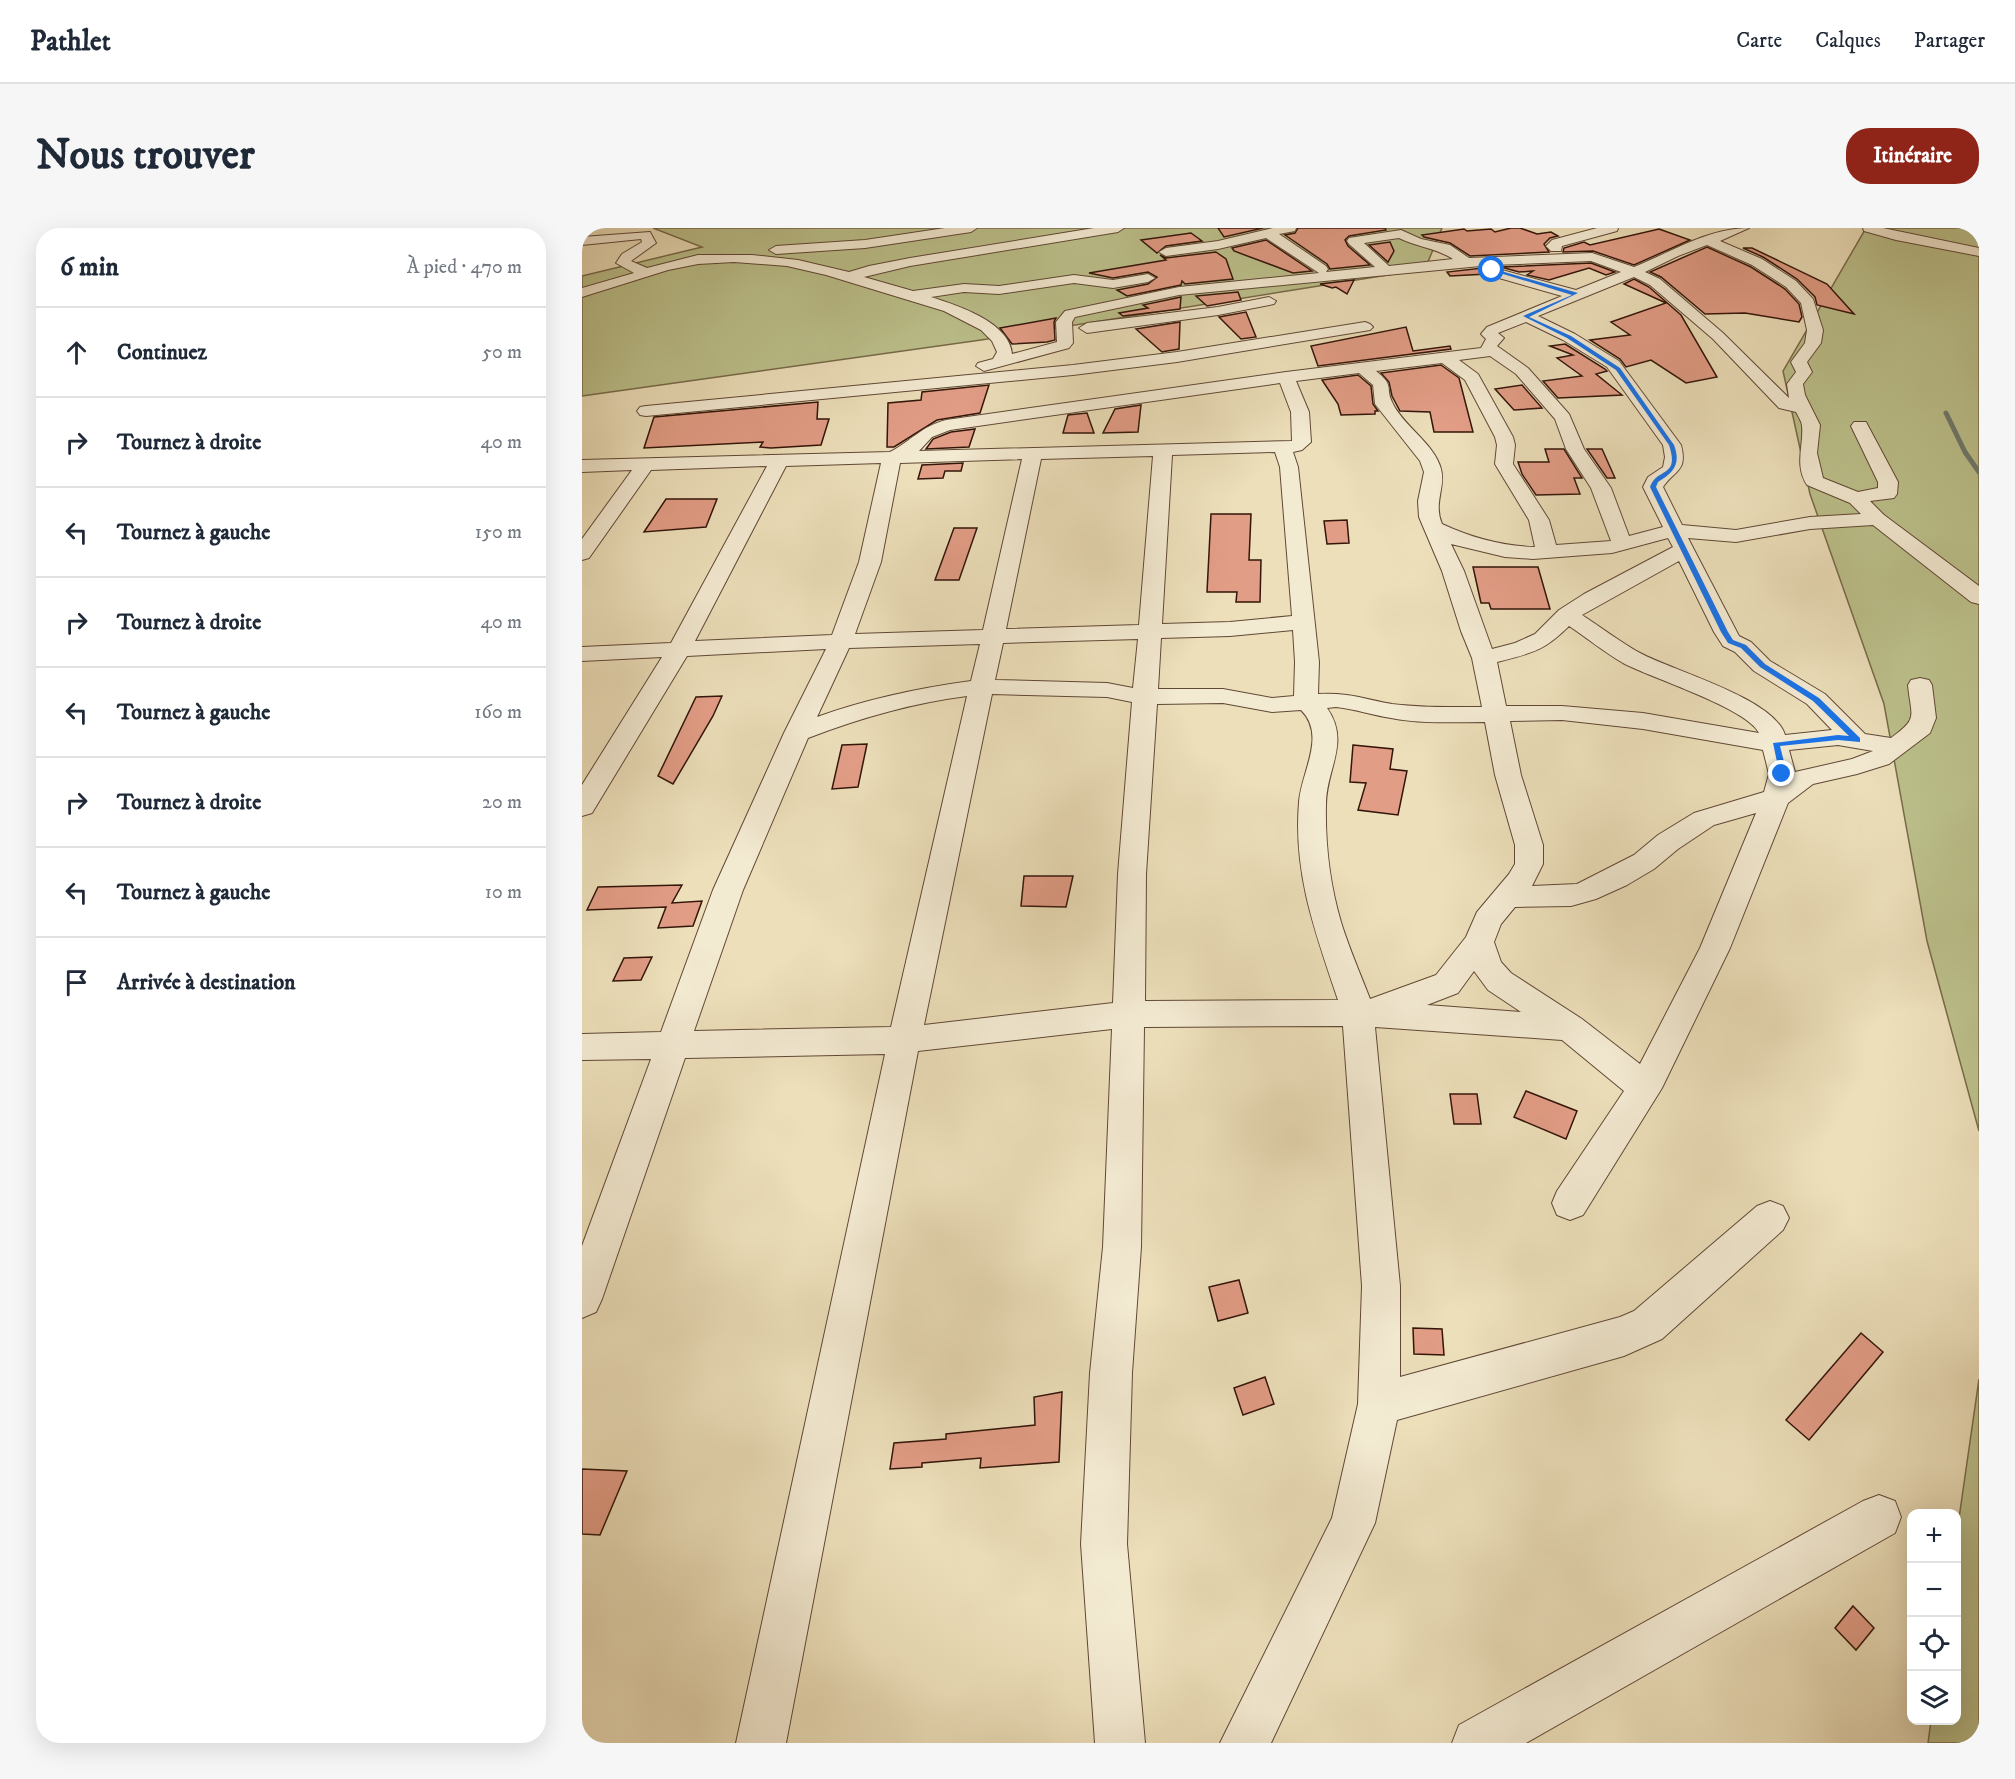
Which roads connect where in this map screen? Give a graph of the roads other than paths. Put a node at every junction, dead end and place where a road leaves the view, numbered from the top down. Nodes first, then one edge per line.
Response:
1 (971, 228) edge
2 (1118, 228) edge
3 (1290, 228) edge
4 (1609, 228) edge
5 (1743, 228) edge
6 (1869, 228) edge
7 (1427, 229) edge
8 (648, 231) edge
9 (1268, 233) junction
10 (1401, 234) junction
11 (582, 241) edge
12 (1709, 241) junction
13 (1166, 252) dead end
14 (1979, 252) edge
15 (1580, 256) junction
16 (701, 260) junction
17 (1507, 261) junction
18 (1466, 262) junction
19 (1383, 267) junction
20 (1321, 269) junction
21 (1633, 271) junction
22 (646, 273) junction
23 (1168, 275) dead end
24 (850, 277) junction
25 (1203, 290) junction
26 (1320, 291) dead end
27 (582, 293) edge
28 (1303, 294) dead end
29 (1576, 294) junction
30 (911, 295) junction
31 (1286, 297) dead end
32 (1218, 311) junction
33 (1526, 316) junction
34 (1365, 327) dead end
35 (1058, 330) junction
36 (1212, 339) junction
37 (1489, 348) junction
38 (1446, 358) junction
39 (999, 362) junction
40 (1363, 368) junction
41 (1286, 376) junction
42 (910, 386) junction
43 (1804, 410) junction
44 (646, 411) dead end
45 (1860, 426) dead end
46 (1282, 447) junction
47 (1163, 449) junction
48 (1034, 453) junction
49 (892, 458) junction
50 (778, 461) junction
51 (646, 464) junction
52 (582, 466) edge
53 (1857, 499) junction
54 (1877, 519) junction
55 (1433, 527) junction
56 (1678, 540) junction
57 (1623, 544) junction
58 (1547, 552) junction
59 (582, 554) edge
60 (1979, 597) edge
61 (1567, 615) junction
62 (1303, 622) junction
63 (1150, 631) junction
64 (994, 638) junction
65 (841, 641) junction
66 (679, 649) junction
67 (582, 654) edge
68 (1484, 658) junction
69 (1920, 685) dead end
70 (983, 687) junction
71 (1143, 697) junction
72 (1306, 701) junction
73 (1494, 713) junction
74 (797, 733) junction
75 (1857, 740) junction
76 (1776, 744) junction
77 (1897, 747) junction
78 (1776, 798) junction
79 (582, 807) edge
80 (1505, 897) junction
81 (1479, 942) junction
82 (1358, 1013) junction
83 (1130, 1014) junction
84 (1570, 1028) junction
85 (904, 1040) junction
86 (671, 1046) junction
87 (582, 1047) edge
88 (1645, 1088) junction
89 (1570, 1203) dead end
90 (1770, 1218) dead end
91 (582, 1299) edge
92 (1379, 1404) junction
93 (1879, 1517) dead end
94 (761, 1743) edge
95 (1120, 1743) edge
96 (1245, 1743) edge
97 (1477, 1743) edge

1 - 16 street
2 - 24 street
3 - 9 street
4 - 15 street
5 - 12 street
6 - 14 street
7 - 10 street
8 - 11 street
8 - 22 street
9 - 13 street
9 - 20 street
10 - 18 street
10 - 19 street
12 - 21 street
12 - 43 street
15 - 17 street
15 - 21 street
16 - 22 street
16 - 24 street
17 - 18 street
17 - 29 street
18 - 19 street
19 - 20 street
19 - 25 street
20 - 25 street
21 - 29 street
21 - 43 street
22 - 27 street
23 - 30 street
24 - 30 street
25 - 35 street
26 - 28 street
29 - 33 street
30 - 39 street
31 - 32 street
32 - 35 street
32 - 36 street
33 - 37 street
33 - 56 street
34 - 36 street
35 - 39 street
36 - 42 street
37 - 38 street
37 - 57 street
38 - 40 street
38 - 58 street
39 - 42 street
40 - 41 street
40 - 55 street
41 - 46 street
41 - 49 street
42 - 44 street
43 - 53 street
45 - 53 street
46 - 47 street
46 - 62 street
47 - 48 street
47 - 63 street
48 - 49 street
48 - 64 street
49 - 50 street
49 - 65 street
50 - 51 street
50 - 66 street
51 - 52 street
51 - 59 street
53 - 54 street
54 - 56 street
54 - 60 street
55 - 58 street
55 - 68 street
56 - 57 street
56 - 61 street
56 - 75 street
57 - 58 street
61 - 68 street
61 - 76 street
62 - 63 street
62 - 72 street
63 - 64 street
63 - 71 street
64 - 65 street
64 - 70 street
65 - 66 street
65 - 74 street
66 - 67 street
66 - 79 street
68 - 73 street
69 - 77 street
70 - 71 street
70 - 74 street
70 - 85 street
71 - 72 street
71 - 83 street
72 - 73 street
72 - 82 street
73 - 76 street
73 - 80 street
74 - 86 street
75 - 76 street
75 - 77 street
76 - 78 street
77 - 78 street
78 - 80 street
78 - 88 street
80 - 81 street
81 - 82 street
81 - 84 street
82 - 83 street
82 - 84 street
82 - 92 street
83 - 85 street
83 - 95 street
84 - 88 street
85 - 86 street
85 - 94 street
86 - 87 street
86 - 91 street
88 - 89 street
90 - 92 street
92 - 96 street
93 - 97 street

